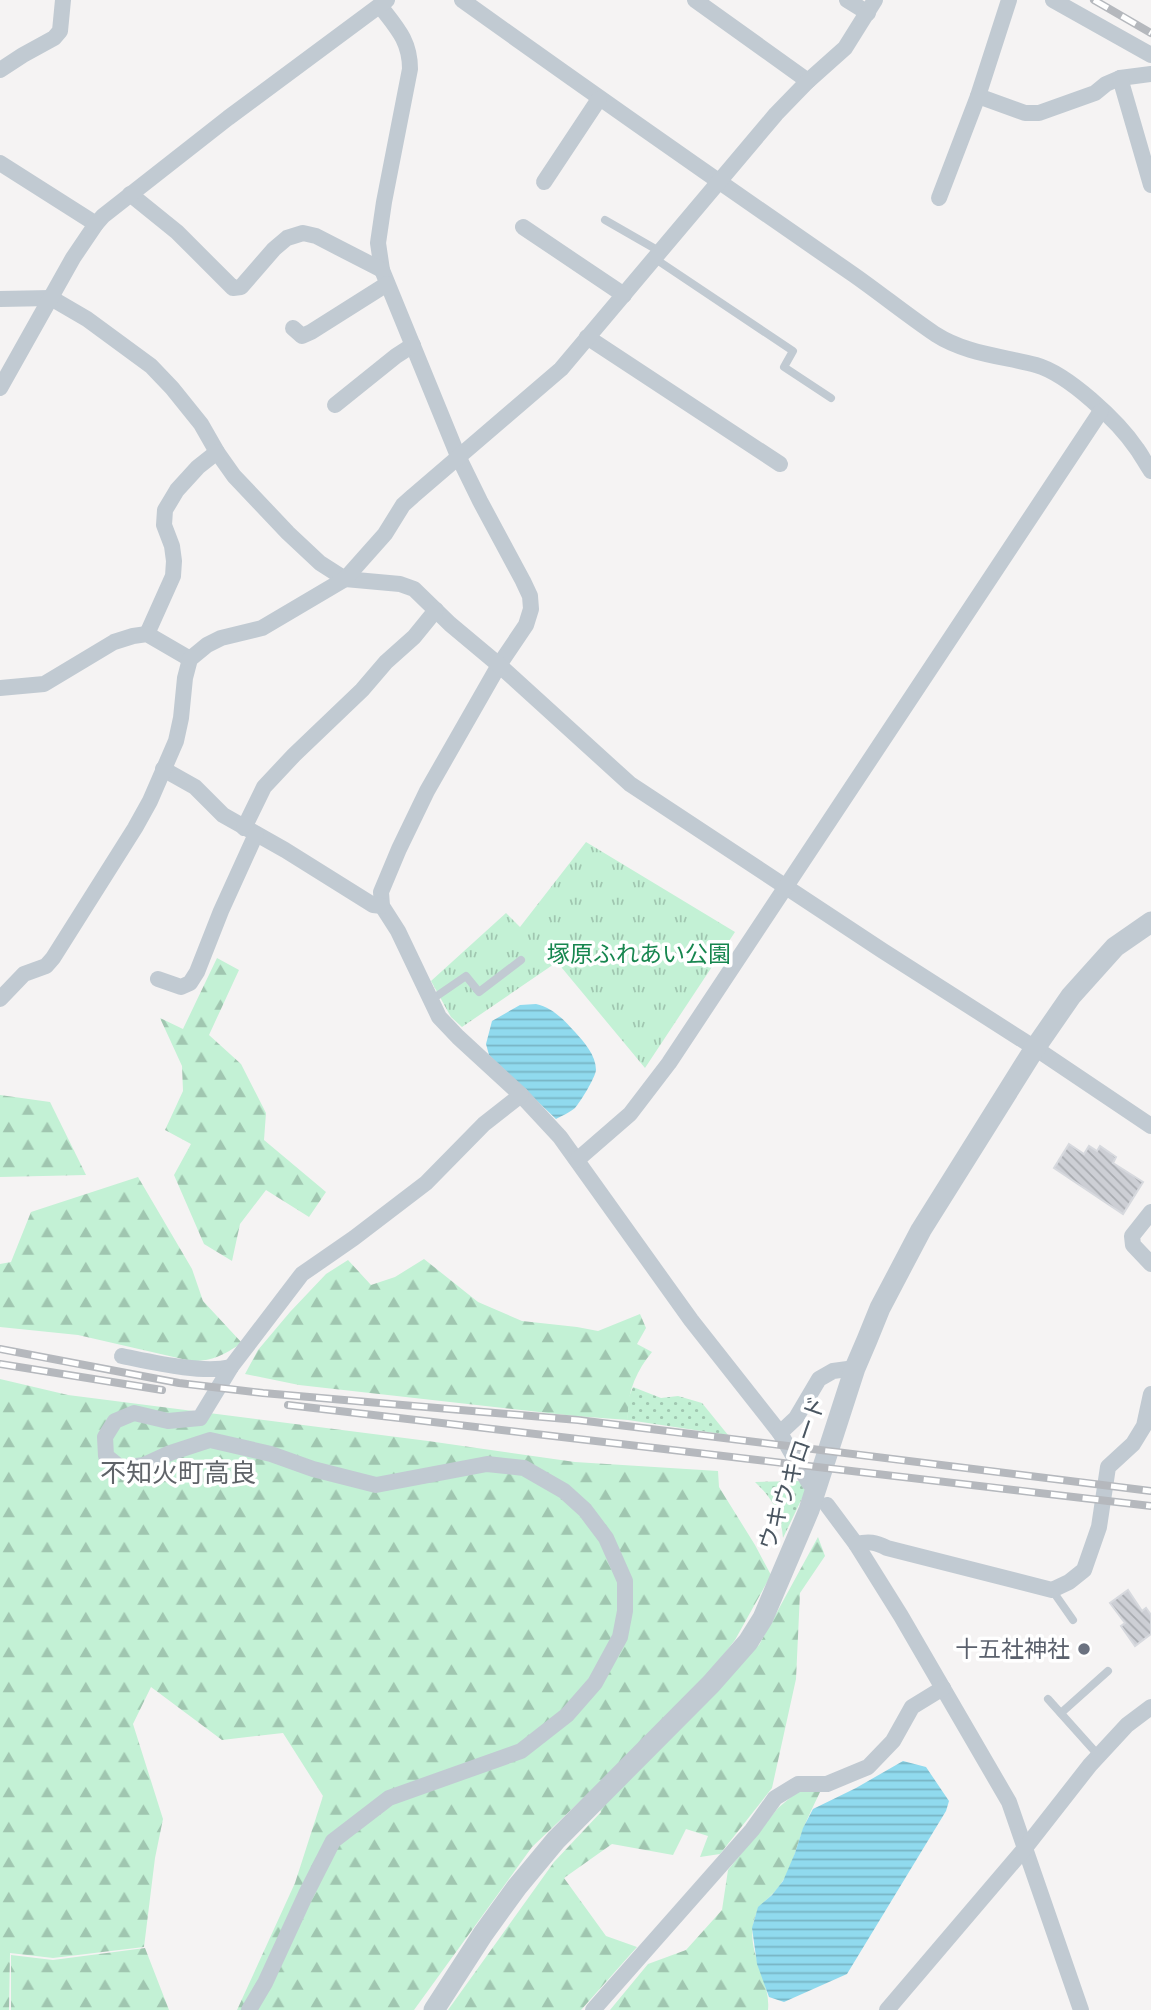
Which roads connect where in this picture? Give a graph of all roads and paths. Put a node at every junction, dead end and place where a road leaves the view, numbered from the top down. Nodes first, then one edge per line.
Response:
1 (63, 0) edge
2 (462, 0) edge
3 (695, 0) edge
4 (847, 0) edge
5 (1009, 0) edge
6 (1053, 0) edge
7 (384, 3) edge
8 (871, 7) edge
9 (1151, 55) edge
10 (0, 70) edge
11 (1151, 74) edge
12 (1120, 78) junction
13 (808, 81) junction
14 (978, 96) junction
15 (600, 99) junction
16 (0, 163) edge
17 (719, 182) junction
18 (544, 183) dead end
19 (1151, 185) edge
20 (130, 194) junction
21 (939, 198) dead end
22 (605, 220) dead end
23 (96, 224) junction
24 (523, 227) dead end
25 (657, 255) junction
26 (384, 277) junction
27 (624, 295) junction
28 (51, 298) junction
29 (0, 299) edge
30 (293, 328) dead end
31 (587, 337) junction
32 (413, 345) junction
33 (0, 388) edge
34 (831, 398) dead end
35 (335, 405) dead end
36 (1101, 411) junction
37 (217, 452) junction
38 (458, 456) junction
39 (780, 464) dead end
40 (1151, 471) edge
41 (345, 579) junction
42 (436, 610) junction
43 (147, 634) junction
44 (190, 659) junction
45 (499, 665) junction
46 (0, 688) edge
47 (163, 769) junction
48 (250, 831) junction
49 (786, 886) junction
50 (382, 906) junction
51 (1151, 922) edge
52 (521, 960) dead end
53 (158, 979) dead end
54 (0, 999) edge
55 (431, 1000) junction
56 (1035, 1048) junction
57 (521, 1095) junction
58 (1151, 1126) edge
59 (577, 1160) junction
60 (1151, 1212) edge
61 (1151, 1264) edge
62 (122, 1356) dead end
63 (231, 1367) junction
64 (855, 1368) junction
65 (1151, 1394) edge
66 (780, 1433) junction
67 (809, 1483) dead end
68 (827, 1505) dead end
69 (856, 1544) junction
70 (1052, 1590) junction
71 (1073, 1620) dead end
72 (1108, 1671) dead end
73 (943, 1688) junction
74 (1048, 1699) dead end
75 (1151, 1707) edge
76 (1061, 1713) junction
77 (1099, 1756) junction
78 (1024, 1848) junction
79 (249, 2010) edge
80 (434, 2010) edge
81 (593, 2010) edge
82 (887, 2010) edge
83 (1081, 2010) edge

1 - 10 street
2 - 15 street
3 - 13 street
4 - 8 street
5 - 14 street
6 - 9 street
7 - 20 street
7 - 26 street
8 - 13 street
11 - 12 street
12 - 14 street
12 - 19 street
13 - 17 street
14 - 21 street
15 - 17 street
15 - 18 street
16 - 23 street
17 - 25 street
17 - 36 street
20 - 23 street
20 - 26 street
22 - 25 lane
23 - 28 street
24 - 27 street
25 - 27 street
25 - 34 lane
26 - 30 street
26 - 32 street
27 - 31 street
28 - 29 street
28 - 33 street
28 - 37 street
31 - 38 street
31 - 39 street
32 - 35 street
32 - 38 street
36 - 40 street
36 - 49 street
37 - 41 street
37 - 43 street
38 - 41 street
38 - 45 street
41 - 42 street
41 - 44 street
42 - 45 street
42 - 48 street
43 - 44 street
43 - 46 street
44 - 47 street
45 - 49 street
45 - 50 street
47 - 48 street
47 - 54 street
48 - 50 street
48 - 53 street
49 - 56 street
49 - 59 street
50 - 55 street
51 - 56 street, ウキウキロード
52 - 55 lane
55 - 57 street
56 - 58 street
56 - 64 street, ウキウキロード
57 - 59 street
57 - 63 street
59 - 66 street
60 - 61 street
62 - 63 street
63 - 79 street
64 - 66 street
64 - 80 street, ウキウキロード
65 - 70 street
66 - 67 street
68 - 69 street
69 - 70 street
69 - 73 street
70 - 71 lane
72 - 76 lane
73 - 78 street
73 - 81 street
74 - 76 lane
75 - 77 street
76 - 77 lane
77 - 78 street
78 - 82 street
78 - 83 street

